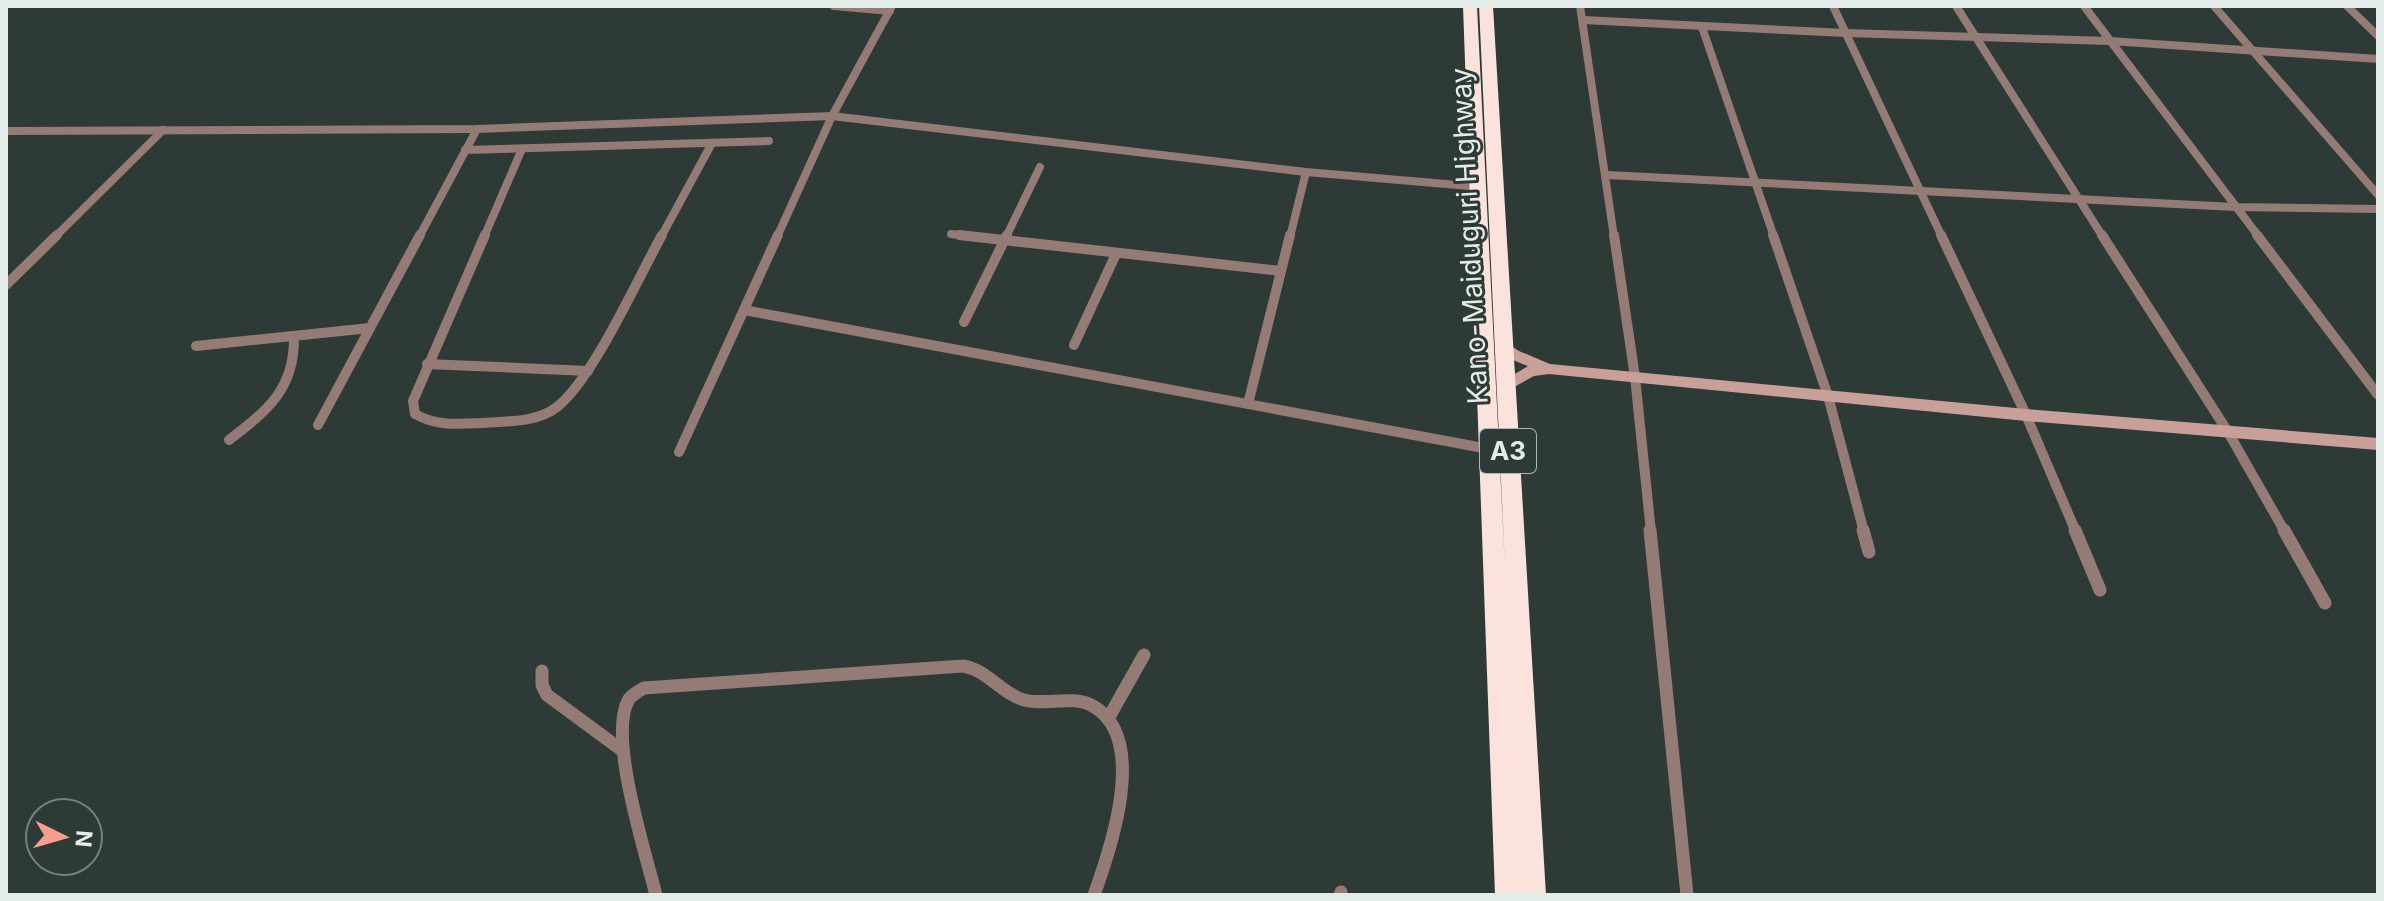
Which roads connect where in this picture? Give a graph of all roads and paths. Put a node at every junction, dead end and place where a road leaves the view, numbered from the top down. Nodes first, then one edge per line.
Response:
1 (834, 6) edge
2 (1470, 6) edge
3 (1486, 6) edge
4 (1580, 6) edge
5 (1833, 6) edge
6 (1956, 6) edge
7 (2084, 6) edge
8 (2214, 6) edge
9 (2347, 6) edge
10 (891, 8) edge
11 (1583, 20) junction
12 (1702, 27) junction
13 (1846, 33) junction
14 (2378, 36) edge
15 (1974, 38) junction
16 (2110, 41) junction
17 (2252, 50) junction
18 (2378, 59) edge
19 (832, 116) junction
20 (477, 129) junction
21 (163, 130) junction
22 (6, 131) edge
23 (769, 141) dead end
24 (712, 143) junction
25 (522, 149) junction
26 (465, 150) junction
27 (1040, 167) dead end
28 (1306, 172) junction
29 (1607, 175) junction
30 (1755, 183) junction
31 (1486, 188) junction
32 (1922, 191) junction
33 (2378, 195) edge
34 (2079, 200) junction
35 (2235, 207) junction
36 (2378, 209) edge
37 (951, 234) dead end
38 (1004, 240) junction
39 (1116, 254) junction
40 (1281, 271) junction
41 (6, 285) edge
42 (744, 310) junction
43 (964, 322) dead end
44 (370, 328) junction
45 (294, 336) junction
46 (1074, 345) dead end
47 (1502, 345) junction
48 (196, 346) dead end
49 (427, 364) junction
50 (1549, 369) junction
51 (588, 371) junction
52 (1635, 377) junction
53 (1505, 387) junction
54 (2378, 395) edge
55 (1828, 396) junction
56 (1248, 404) junction
57 (2026, 415) junction
58 (318, 425) dead end
59 (2228, 432) junction
60 (229, 440) dead end
61 (2378, 444) edge
62 (1489, 449) junction
63 (679, 452) dead end
64 (1869, 552) dead end
65 (2100, 590) dead end
66 (2325, 603) dead end
67 (1144, 655) dead end
68 (542, 671) dead end
69 (1109, 717) junction
70 (623, 751) junction
71 (656, 895) edge
72 (1094, 895) edge
73 (1508, 895) edge
74 (1533, 895) edge
75 (1687, 895) edge

1 - 10 street
2 - 31 highway, Kano-Maiduguri Highway / A3
3 - 31 highway, Kano-Maiduguri Highway / A3
4 - 11 street
5 - 13 street
6 - 15 street
7 - 16 street
8 - 17 street
9 - 14 street
10 - 19 street
11 - 12 street
11 - 29 street
12 - 13 street
12 - 30 street
13 - 15 street
13 - 32 street
15 - 16 street
15 - 34 street
16 - 17 street
16 - 35 street
17 - 18 street
17 - 33 street
19 - 20 street
19 - 28 street
19 - 42 street
20 - 21 street
20 - 26 street
21 - 22 street
21 - 41 street
23 - 24 street
24 - 25 street
24 - 51 street
25 - 26 street
25 - 49 street
26 - 44 street
27 - 38 street
28 - 31 street
28 - 40 street
29 - 30 street
29 - 52 street
30 - 32 street
30 - 55 street
31 - 47 highway, Kano-Maiduguri Highway / A3
31 - 62 highway, Kano-Maiduguri Highway / A3
32 - 34 street
32 - 57 street
34 - 35 street
34 - 59 street
35 - 36 street
35 - 54 street
37 - 38 street
38 - 39 street
38 - 43 street
39 - 40 street
39 - 46 street
40 - 56 street
42 - 56 street
42 - 63 street
44 - 45 street
44 - 58 street
45 - 48 street
45 - 60 street
47 - 50 street
47 - 53 highway, Kano-Maiduguri Highway / A3
49 - 51 street
49 - 51 street
50 - 52 street
50 - 53 street
52 - 55 street
52 - 75 street
53 - 74 highway, Kano-Maiduguri Highway / A3
55 - 57 street
55 - 64 street
56 - 62 street
57 - 59 street
57 - 65 street
59 - 61 street
59 - 66 street
62 - 73 highway, Kano-Maiduguri Highway / A3
67 - 69 street
68 - 70 street
69 - 70 street
69 - 72 street
70 - 71 street

